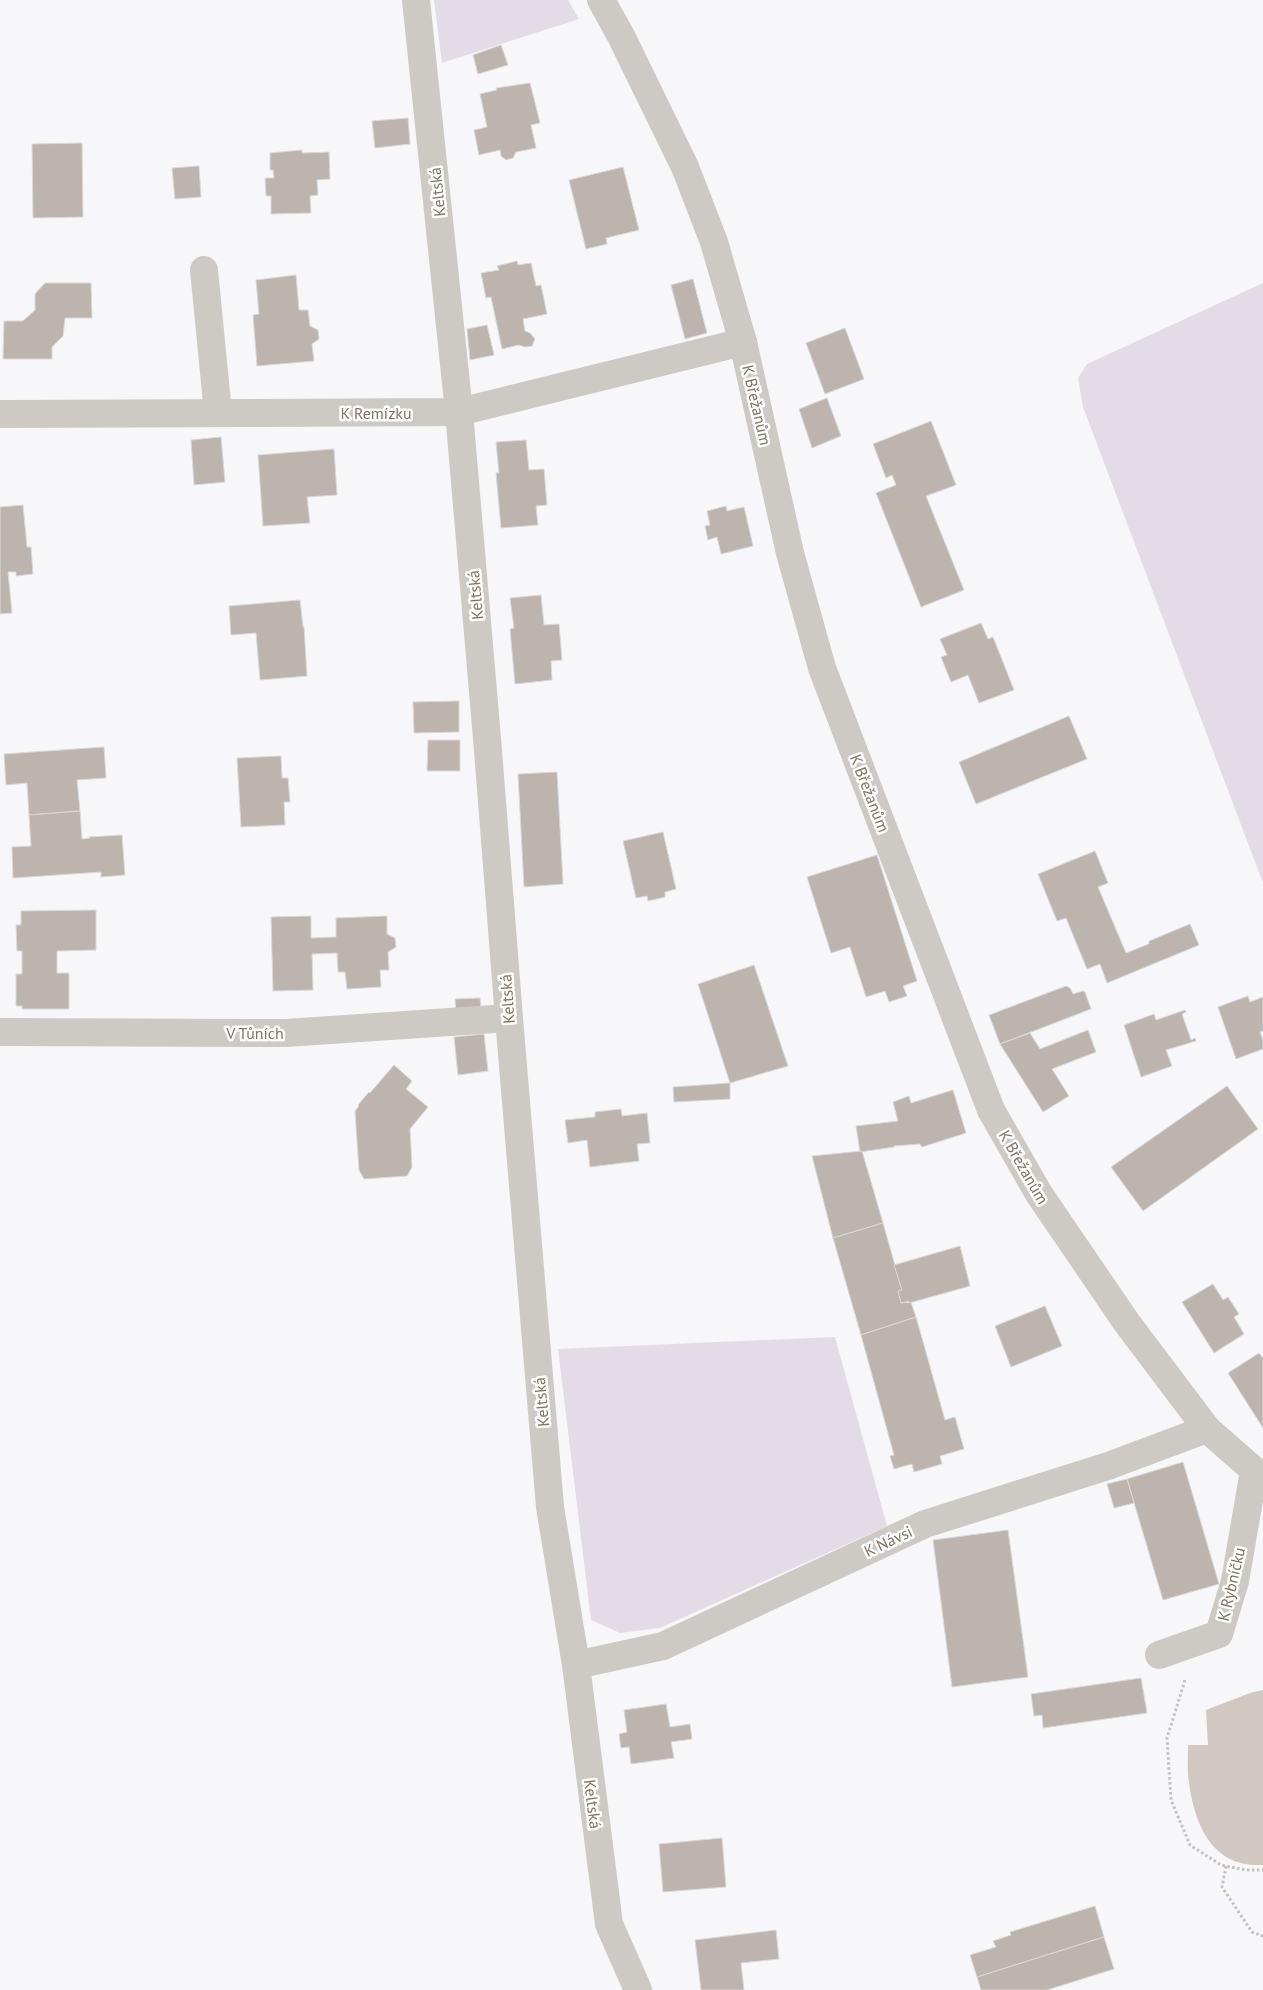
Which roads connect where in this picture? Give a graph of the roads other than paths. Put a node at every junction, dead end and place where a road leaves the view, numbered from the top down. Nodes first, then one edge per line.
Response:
1 (416, 0) edge
2 (601, 0) edge
3 (204, 270) dead end
4 (743, 342) junction
5 (458, 412) junction
6 (218, 413) junction
7 (0, 414) edge
8 (509, 1018) junction
9 (0, 1032) edge
10 (1206, 1429) junction
11 (1258, 1474) edge
12 (1159, 1656) dead end
13 (576, 1665) junction
14 (638, 1990) edge

1 - 5 street, Keltská
2 - 4 street, K Břežanům
3 - 6 street
4 - 5 street, K Remízku
4 - 10 street, K Břežanům
5 - 6 street, K Remízku
5 - 8 street, Keltská
6 - 7 street, K Remízku
8 - 9 street, V Tůních
8 - 13 street, Keltská
10 - 11 street, K Břežanům
10 - 13 street, K Návsi
11 - 12 street, K Rybníčku
13 - 14 street, Keltská

